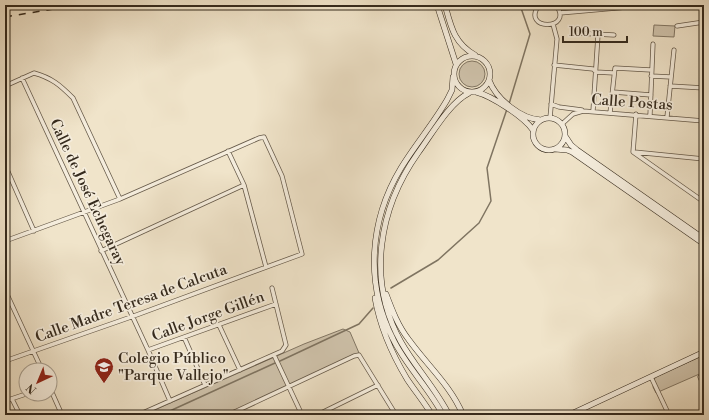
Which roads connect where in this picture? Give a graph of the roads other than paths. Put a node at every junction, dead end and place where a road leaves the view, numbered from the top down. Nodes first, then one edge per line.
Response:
1 (437, 5) edge
2 (445, 5) edge
3 (539, 5) edge
4 (556, 5) edge
5 (651, 5) edge
6 (602, 7) edge
7 (560, 13) junction
8 (704, 22) edge
9 (554, 24) junction
10 (677, 26) dead end
11 (575, 33) dead end
12 (598, 35) junction
13 (614, 35) dead end
14 (653, 44) dead end
15 (674, 50) dead end
16 (479, 57) junction
17 (456, 64) junction
18 (554, 65) junction
19 (651, 70) junction
20 (596, 72) junction
21 (614, 73) junction
22 (651, 76) junction
23 (453, 77) junction
24 (671, 77) junction
25 (22, 78) junction
26 (489, 80) junction
27 (5, 86) edge
28 (670, 86) junction
29 (704, 88) edge
30 (476, 92) junction
31 (613, 92) junction
32 (469, 93) junction
33 (651, 95) junction
34 (551, 104) junction
35 (704, 104) edge
36 (583, 111) junction
37 (593, 111) junction
38 (610, 113) junction
39 (636, 114) junction
40 (650, 116) junction
41 (667, 117) junction
42 (550, 118) junction
43 (541, 120) junction
44 (703, 120) edge
45 (562, 124) junction
46 (532, 130) junction
47 (565, 136) junction
48 (555, 149) junction
49 (228, 151) junction
50 (633, 152) junction
51 (704, 159) edge
52 (5, 165) edge
53 (244, 185) junction
54 (696, 197) junction
55 (704, 197) edge
56 (120, 199) junction
57 (704, 202) edge
58 (84, 213) junction
59 (34, 231) junction
60 (704, 239) edge
61 (5, 241) edge
62 (704, 244) edge
63 (101, 251) junction
64 (266, 267) junction
65 (374, 273) junction
66 (382, 284) junction
67 (272, 288) dead end
68 (5, 290) edge
69 (276, 304) junction
70 (131, 317) junction
71 (219, 325) junction
72 (184, 337) junction
73 (148, 350) junction
74 (33, 351) junction
75 (704, 352) edge
76 (274, 354) junction
77 (5, 361) edge
78 (38, 362) edge
79 (240, 370) junction
80 (650, 377) junction
81 (700, 378) dead end
82 (205, 385) junction
83 (378, 386) junction
84 (704, 386) edge
85 (289, 387) junction
86 (18, 397) edge
87 (12, 399) junction
88 (170, 401) junction
89 (5, 402) edge
90 (56, 402) edge
91 (20, 415) edge
92 (62, 415) edge
93 (138, 415) edge
94 (228, 415) edge
95 (302, 415) edge
96 (317, 415) edge
97 (396, 415) edge
98 (432, 415) edge
99 (443, 415) edge
100 (449, 415) edge
101 (463, 415) edge
102 (569, 415) edge
103 (668, 415) edge

1 - 17 main road
2 - 16 main road
3 - 9 street
4 - 7 street
5 - 6 street
6 - 7 street
7 - 9 street
8 - 10 street
9 - 18 street
11 - 12 street
12 - 13 street
12 - 20 street
14 - 19 street
15 - 24 street
16 - 17 main road
16 - 26 main road
17 - 23 main road
18 - 20 street
18 - 34 street
19 - 21 street
19 - 22 street
20 - 21 street
20 - 37 street
21 - 31 street
22 - 24 street
22 - 33 street
23 - 32 main road
23 - 65 main road
24 - 28 street
25 - 27 street
25 - 56 street
25 - 58 street, Calle de José Echegaray
26 - 30 main road
26 - 43 main road
28 - 29 street
28 - 41 street
30 - 32 main road
30 - 46 main road
31 - 33 street
31 - 38 street
32 - 66 main road
33 - 40 street
34 - 36 street
34 - 42 street
35 - 44 street
36 - 37 street, Calle Postas
36 - 45 street, Calle Postas
37 - 38 street, Calle Postas
38 - 39 street, Calle Postas
39 - 40 street, Calle Postas
39 - 50 street
40 - 41 street, Calle Postas
41 - 44 street, Calle Postas
42 - 43 main road
42 - 45 main road
43 - 46 main road
45 - 47 main road
46 - 48 main road
47 - 48 main road
47 - 60 main road
48 - 62 main road
49 - 53 street
49 - 56 street
49 - 64 street, Calle Madre Teresa de Calcuta
50 - 51 street
50 - 54 street
52 - 59 street
53 - 63 street
53 - 64 street
54 - 55 street
54 - 57 street
56 - 58 street
58 - 59 street
58 - 63 street, Calle de José Echegaray
59 - 61 street
63 - 70 street, Calle de José Echegaray
64 - 70 street, Calle Madre Teresa de Calcuta
65 - 98 main road
65 - 99 main road
66 - 100 main road
66 - 101 main road
67 - 69 street
68 - 74 street
69 - 71 street, Calle Jorge Gillén
69 - 76 street
70 - 73 street, Calle de José Echegaray
70 - 74 street, Calle Madre Teresa de Calcuta
71 - 72 street, Calle Jorge Gillén
71 - 79 street
72 - 73 street, Calle Jorge Gillén
72 - 82 street
73 - 88 street, Calle de José Echegaray
74 - 77 street, Calle Madre Teresa de Calcuta
74 - 78 street
75 - 80 main road
76 - 79 street
76 - 85 street
79 - 82 street
80 - 102 main road
80 - 103 street
81 - 84 street
82 - 88 street
83 - 85 street
83 - 96 street
83 - 97 street
85 - 94 street
85 - 95 street
86 - 87 street
87 - 89 street
87 - 91 street
88 - 93 street
90 - 92 street

